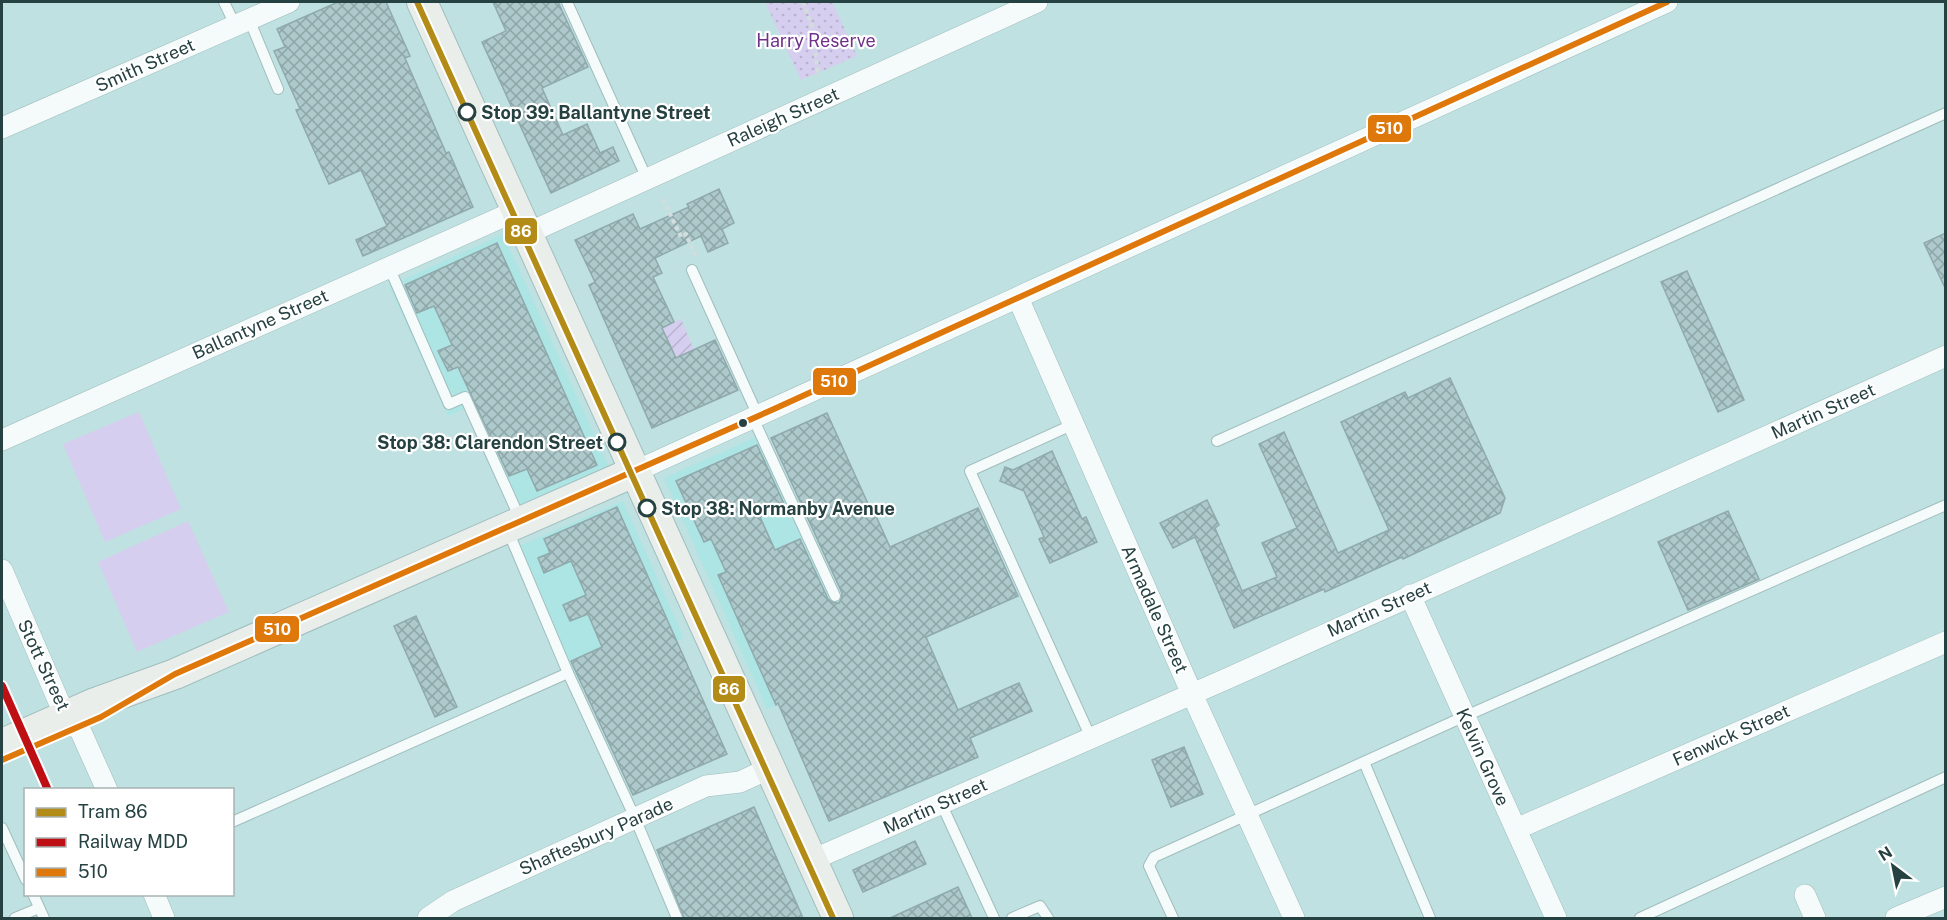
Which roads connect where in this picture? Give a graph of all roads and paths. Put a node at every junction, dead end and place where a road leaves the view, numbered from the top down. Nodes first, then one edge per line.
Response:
1 (224, 2) edge
2 (289, 2) edge
3 (422, 2) edge
4 (567, 2) edge
5 (803, 2) edge
6 (1037, 2) edge
7 (1667, 2) edge
8 (242, 22) junction
9 (818, 76) dead end
10 (278, 89) dead end
11 (1946, 113) edge
12 (2, 128) edge
13 (647, 179) junction
14 (663, 199) dead end
15 (523, 221) junction
16 (388, 267) junction
17 (692, 270) joint
18 (1018, 298) junction
19 (1946, 356) edge
20 (755, 417) junction
21 (1074, 424) junction
22 (2, 440) edge
23 (1217, 441) dead end
24 (636, 471) junction
25 (1946, 504) edge
26 (514, 525) junction
27 (2, 570) edge
28 (1410, 595) junction
29 (835, 596) dead end
30 (1946, 642) edge
31 (568, 673) junction
32 (1192, 694) junction
33 (1465, 716) junction
34 (72, 721) junction
35 (1091, 738) junction
36 (2, 744) edge
37 (2, 760) edge
38 (1364, 762) junction
39 (770, 768) junction
40 (1946, 777) edge
41 (107, 788) edge
42 (941, 803) junction
43 (1247, 814) junction
44 (635, 818) junction
45 (234, 821) edge
46 (2, 828) edge
47 (1516, 829) junction
48 (812, 860) junction
49 (24, 876) edge
50 (1805, 895) dead end
51 (34, 896) edge
52 (155, 896) edge
53 (1944, 903) edge
54 (39, 908) junction
55 (15, 918) edge
56 (44, 918) edge
57 (164, 918) edge
58 (428, 918) edge
59 (677, 918) edge
60 (838, 918) edge
61 (994, 918) edge
62 (1012, 918) edge
63 (1048, 918) edge
64 (1173, 918) edge
65 (1294, 918) edge
66 (1430, 918) edge
67 (1556, 918) edge
68 (1640, 918) edge
69 (1815, 918) edge
70 (1896, 918) edge

1 - 8 lane
2 - 8 street, Smith Street
3 - 15 main road
4 - 13 lane
5 - 9 path
6 - 13 street, Raleigh Street
7 - 18 street
8 - 10 lane
8 - 12 street, Smith Street
11 - 23 lane
13 - 15 street, Raleigh Street
14 - 17 path
15 - 16 street, Ballantyne Street
15 - 24 main road
16 - 22 street, Ballantyne Street
16 - 26 lane
17 - 20 lane
18 - 20 street
18 - 21 street, Armadale Street
19 - 28 street, Martin Street
20 - 24 street
20 - 29 lane
21 - 32 street, Armadale Street
21 - 35 lane
24 - 26 main road
24 - 39 main road
25 - 33 lane
26 - 31 lane
26 - 34 main road
27 - 34 street, Stott Street
28 - 32 street, Martin Street
28 - 33 street, Kelvin Grove
30 - 47 street, Fenwick Street
31 - 44 lane
31 - 45 lane
32 - 35 street, Martin Street
32 - 43 street, Armadale Street
33 - 38 lane
33 - 47 street, Kelvin Grove
34 - 36 main road
34 - 37 main road
34 - 41 street, Stott Street
35 - 42 street, Martin Street
38 - 43 lane
38 - 66 lane
39 - 44 street, Shaftesbury Parade
39 - 48 main road
40 - 68 lane
42 - 48 street, Martin Street
42 - 61 lane
43 - 64 lane
43 - 65 street, Armadale Street
44 - 58 street, Shaftesbury Parade
44 - 59 lane
46 - 49 lane
47 - 67 street, Kelvin Grove
48 - 60 main road
50 - 69 street
51 - 54 lane
52 - 57 street
53 - 70 street
54 - 55 lane
54 - 56 lane
62 - 63 lane

